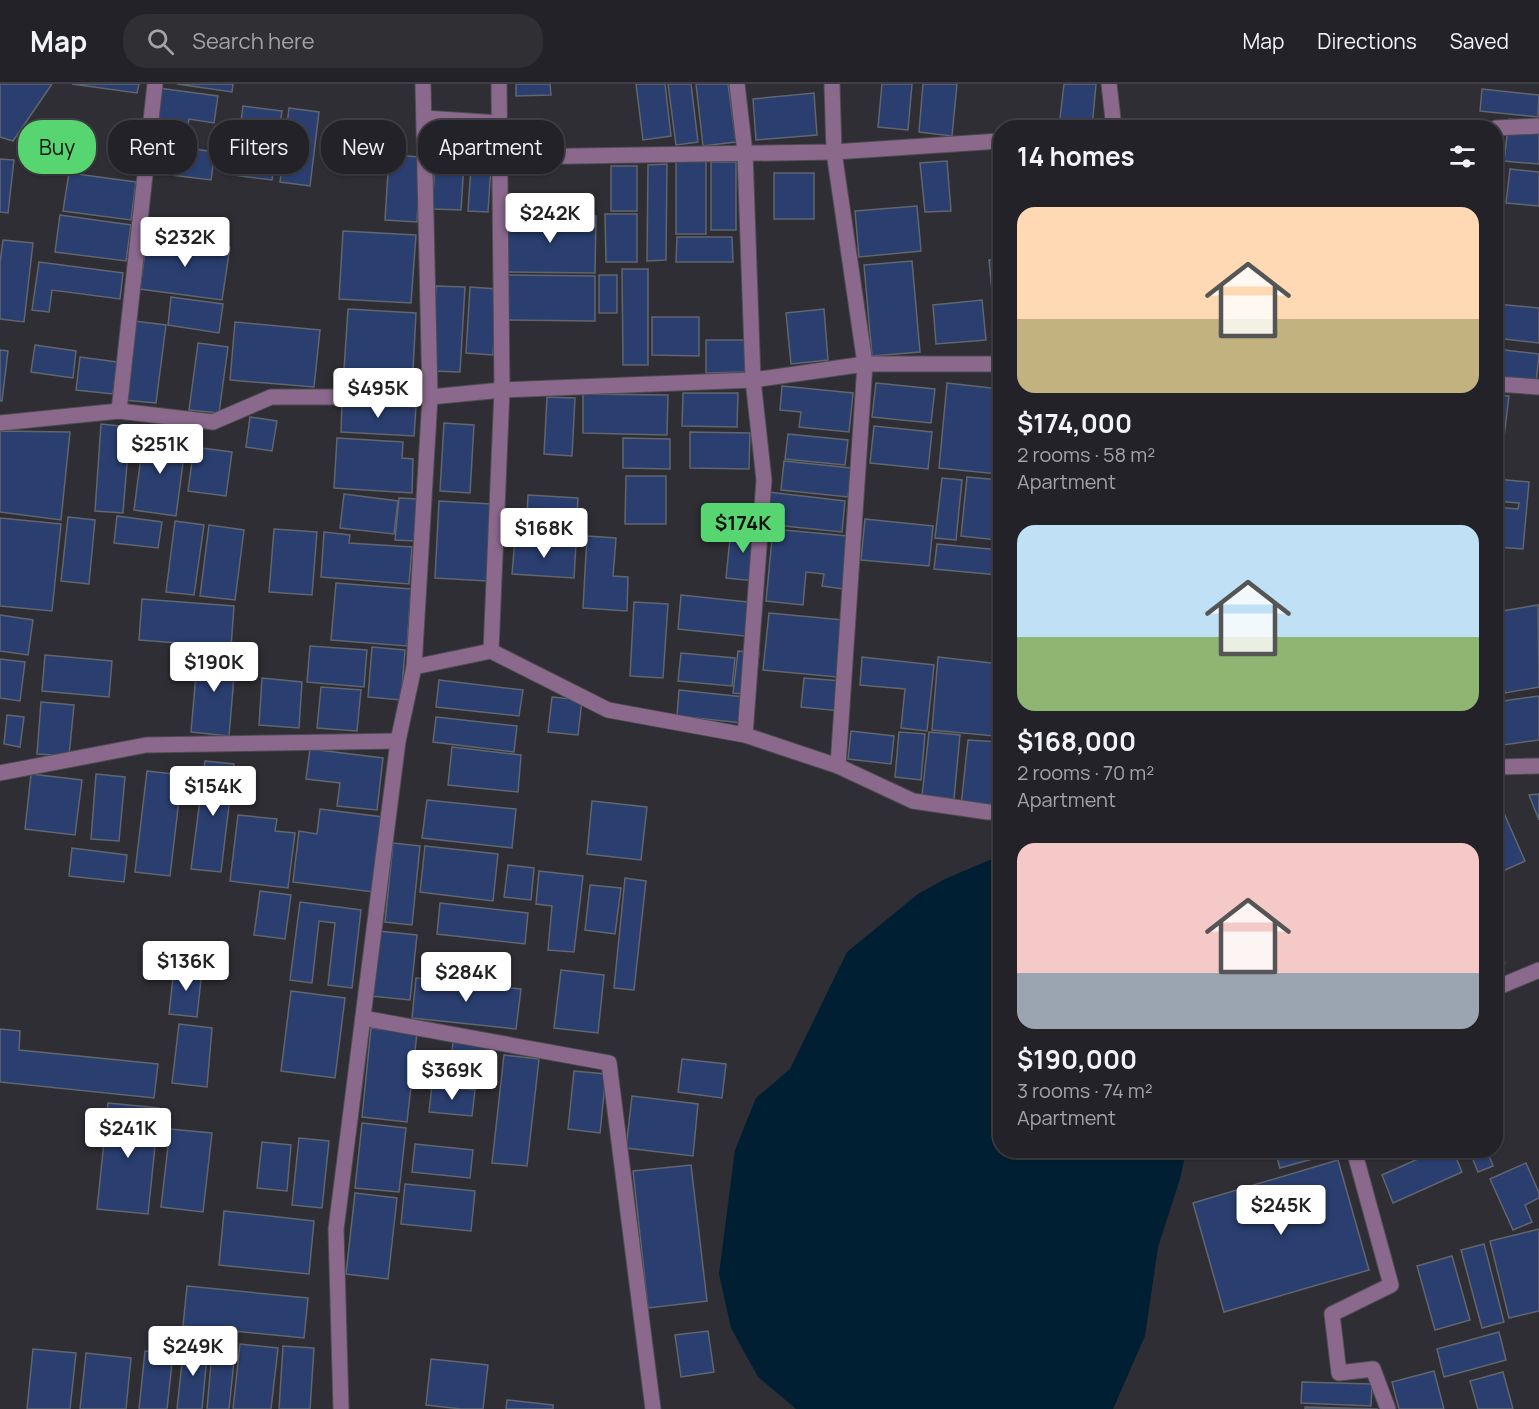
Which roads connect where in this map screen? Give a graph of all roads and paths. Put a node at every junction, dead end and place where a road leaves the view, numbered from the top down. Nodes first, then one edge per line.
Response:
1 (155, 84) edge
2 (423, 84) edge
3 (500, 84) edge
4 (737, 84) edge
5 (832, 84) edge
6 (1109, 84) edge
7 (424, 118) junction
8 (454, 120) edge
9 (500, 120) edge
10 (1112, 120) edge
11 (1539, 126) edge
12 (1503, 128) edge
13 (993, 142) edge
14 (745, 153) junction
15 (834, 153) junction
16 (564, 156) edge
17 (500, 174) edge
18 (865, 364) junction
19 (993, 364) edge
20 (753, 380) junction
21 (1503, 384) edge
22 (1539, 387) edge
23 (502, 390) junction
24 (430, 397) junction
25 (119, 411) junction
26 (0, 423) edge
27 (491, 651) junction
28 (414, 667) junction
29 (745, 735) junction
30 (398, 741) junction
31 (838, 766) junction
32 (1539, 766) edge
33 (1503, 767) edge
34 (0, 773) edge
35 (993, 813) edge
36 (1539, 970) edge
37 (1503, 985) edge
38 (363, 1018) junction
39 (1356, 1158) edge
40 (341, 1409) edge
41 (653, 1409) edge
42 (1388, 1409) edge

1 - 25 street
2 - 7 street
3 - 9 street
4 - 14 street
5 - 15 street
6 - 10 street
7 - 8 street
7 - 24 street
11 - 12 street
13 - 15 street
14 - 15 street
14 - 16 street
14 - 20 street
15 - 18 street
17 - 23 street
18 - 19 street
18 - 20 street
18 - 31 street
20 - 23 street
20 - 29 street
21 - 22 street
23 - 24 street
23 - 27 street
24 - 25 street
24 - 28 street
25 - 26 street
27 - 28 street
27 - 29 street
28 - 30 street
29 - 31 street
30 - 34 street
30 - 38 street
31 - 35 street
32 - 33 street
36 - 37 street
38 - 40 street
38 - 41 street
39 - 42 street

